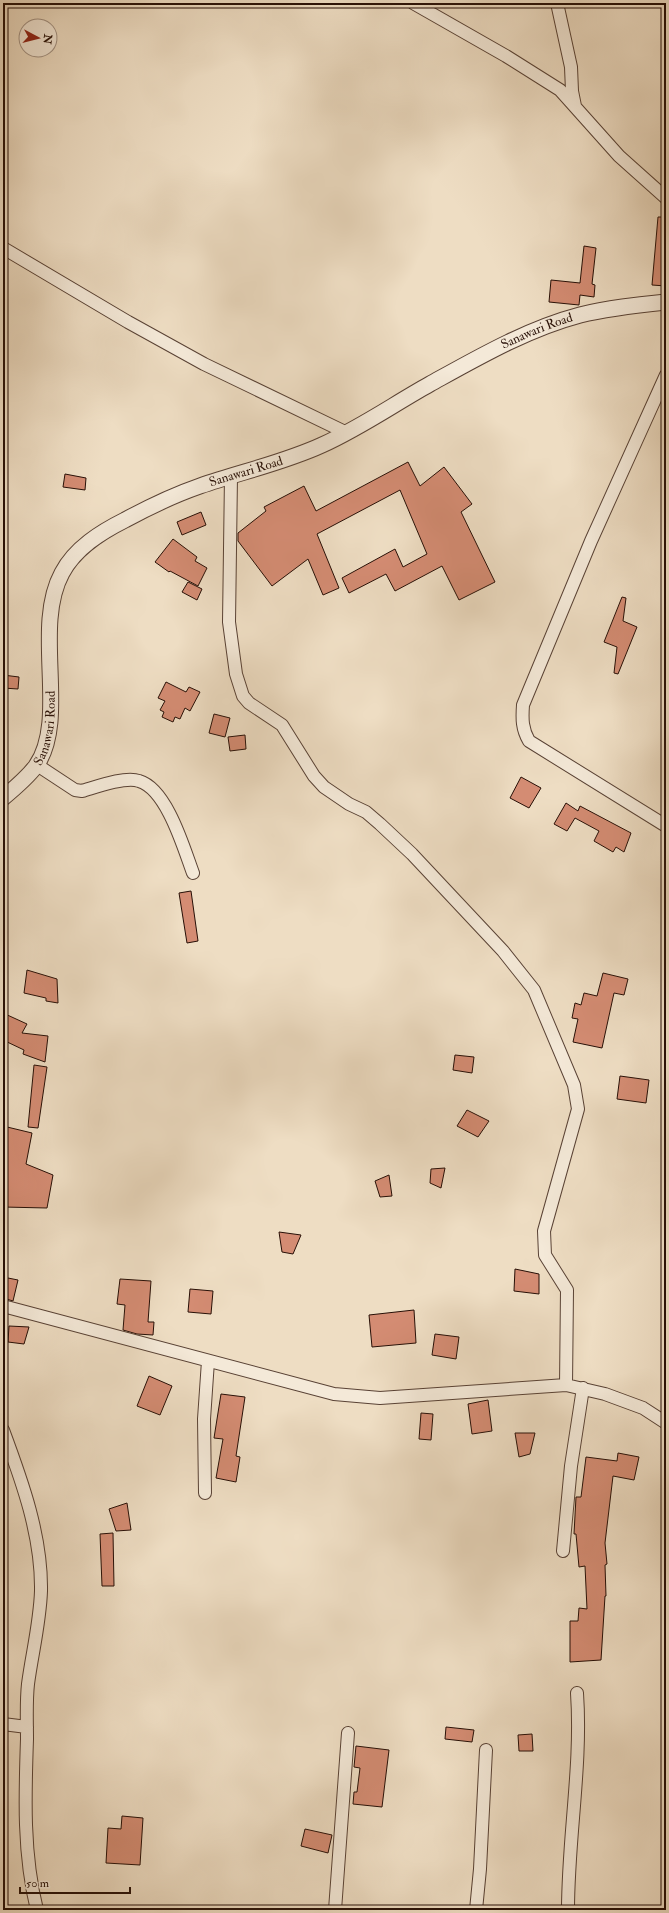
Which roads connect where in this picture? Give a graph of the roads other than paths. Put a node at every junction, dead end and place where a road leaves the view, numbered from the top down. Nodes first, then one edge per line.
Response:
1 (413, 3) edge
2 (557, 3) edge
3 (576, 109) junction
4 (666, 198) edge
5 (3, 248) edge
6 (666, 302) edge
7 (666, 375) edge
8 (347, 433) junction
9 (231, 476) junction
10 (37, 765) junction
11 (3, 798) edge
12 (666, 826) edge
13 (193, 873) dead end
14 (3, 1306) edge
15 (208, 1361) junction
16 (566, 1385) junction
17 (583, 1388) junction
18 (666, 1423) edge
19 (3, 1430) edge
20 (205, 1493) dead end
21 (563, 1551) dead end
22 (577, 1692) dead end
23 (3, 1724) edge
24 (27, 1727) junction
25 (348, 1733) dead end
26 (486, 1750) dead end
27 (37, 1910) edge
28 (335, 1910) edge
29 (476, 1910) edge
30 (568, 1910) edge

1 - 3 street
2 - 3 street
3 - 4 street
5 - 8 street
6 - 8 street, Sanawari Road
7 - 12 street
8 - 9 street, Sanawari Road
9 - 10 street, Sanawari Road
9 - 16 street
10 - 11 street, Sanawari Road
10 - 13 street
14 - 15 street
15 - 16 street
15 - 20 street
16 - 17 street
17 - 18 street
17 - 21 street
19 - 24 street
22 - 30 street
23 - 24 street
24 - 27 street
25 - 28 street
26 - 29 street

